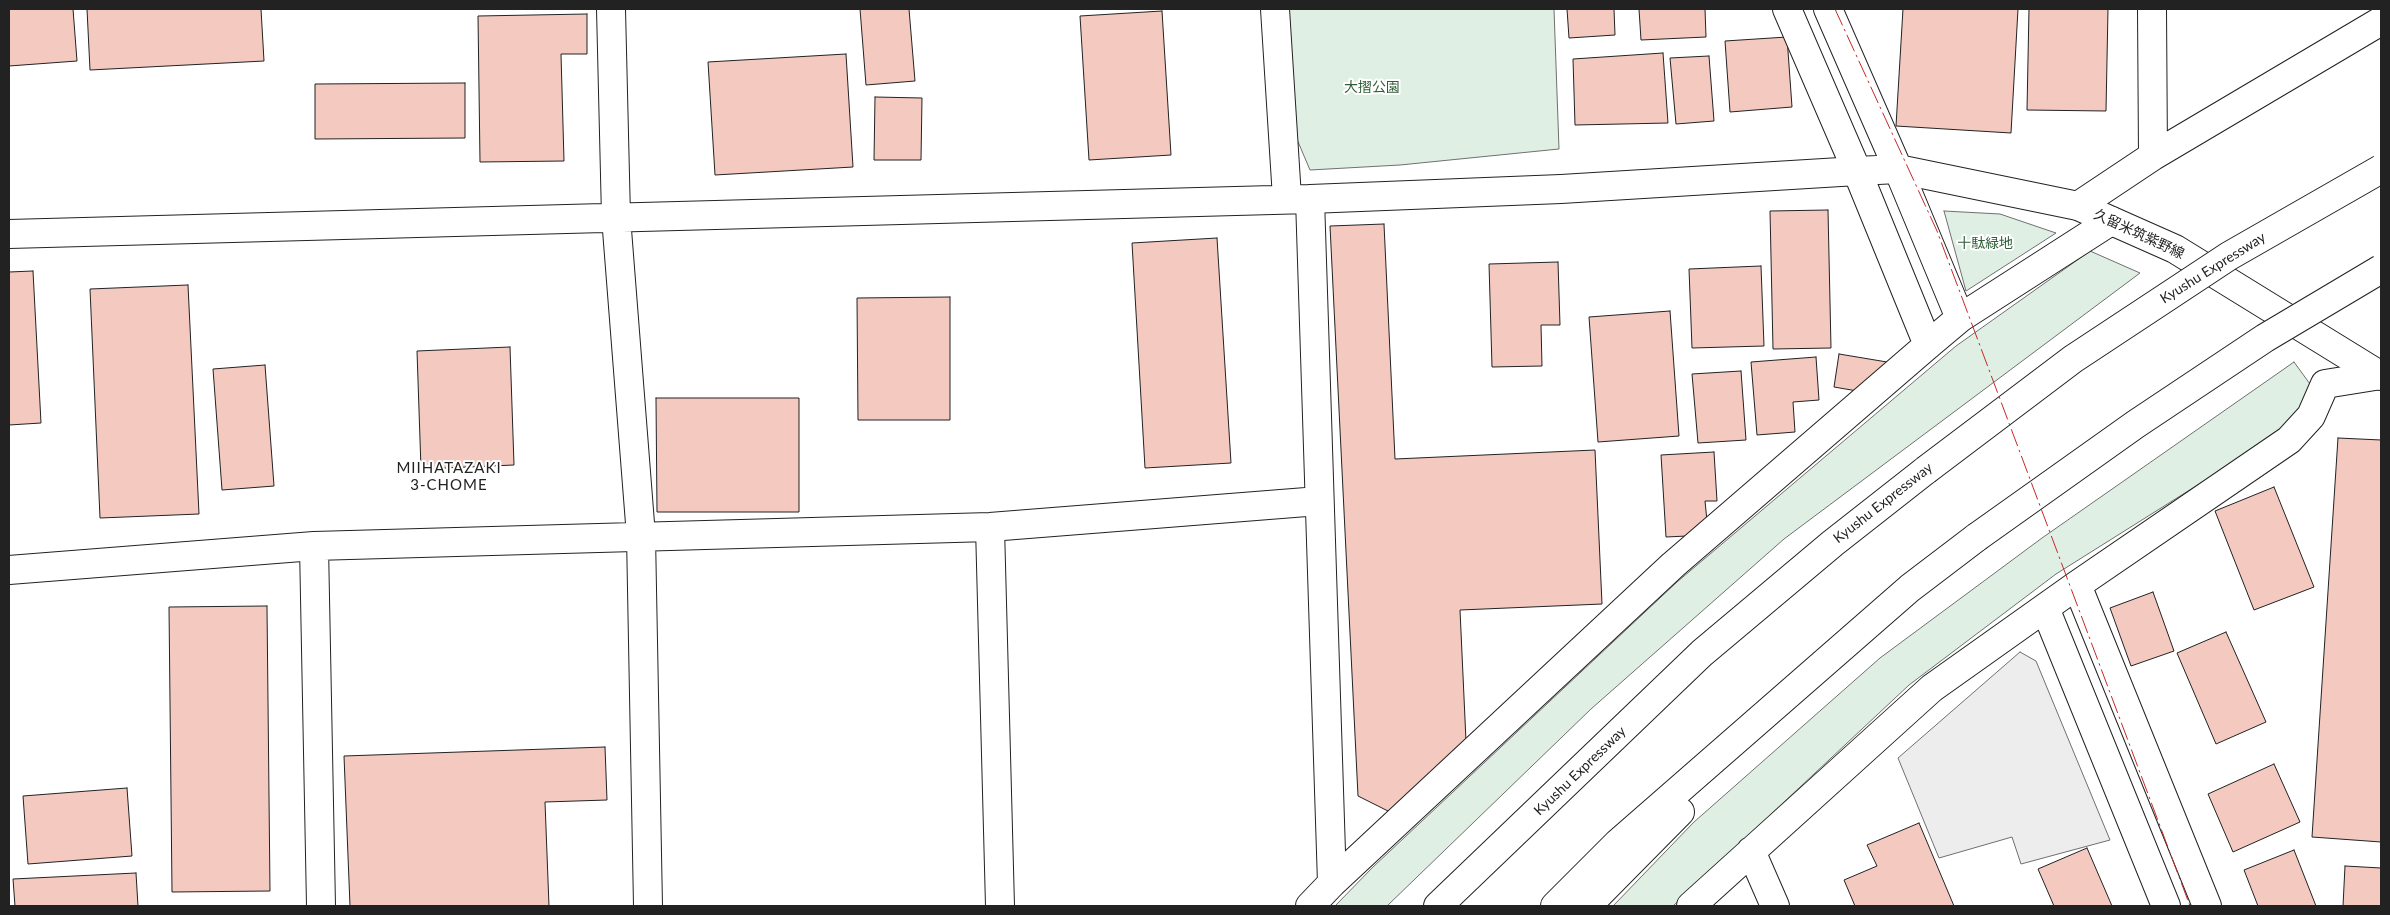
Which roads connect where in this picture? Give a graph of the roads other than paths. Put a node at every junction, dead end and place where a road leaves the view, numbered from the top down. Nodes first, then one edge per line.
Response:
1 (611, 9) edge
2 (1275, 9) edge
3 (1787, 9) edge
4 (1828, 9) edge
5 (2152, 9) edge
6 (2381, 21) edge
7 (2152, 156) junction
8 (1898, 169) junction
9 (2381, 169) edge
10 (1857, 171) junction
11 (1298, 199) junction
12 (2078, 206) junction
13 (616, 217) junction
14 (2111, 221) junction
15 (9, 234) edge
16 (2381, 269) edge
17 (1960, 318) junction
18 (1928, 345) junction
19 (2381, 376) edge
20 (1319, 501) junction
21 (990, 527) junction
22 (641, 536) junction
23 (314, 546) junction
24 (9, 570) edge
25 (2077, 585) junction
26 (1910, 588) junction
27 (2045, 608) junction
28 (1751, 851) junction
29 (1332, 883) junction
30 (321, 906) edge
31 (648, 906) edge
32 (1000, 906) edge
33 (1310, 906) edge
34 (1438, 906) edge
35 (1555, 906) edge
36 (1588, 906) edge
37 (1691, 906) edge
38 (1775, 906) edge
39 (2166, 906) edge
40 (2207, 906) edge

1 - 13 main road
2 - 11 main road
3 - 10 main road
4 - 8 main road
5 - 7 main road
6 - 7 main road
7 - 12 main road
8 - 10 main road, 久留米筑紫野線
8 - 12 main road, 久留米筑紫野線
8 - 17 main road
9 - 34 main road, Kyushu Expressway, bridge
10 - 11 main road, 久留米筑紫野線
10 - 18 main road
11 - 13 main road, 久留米筑紫野線
11 - 20 main road
12 - 14 main road, 久留米筑紫野線
13 - 15 main road, 久留米筑紫野線
13 - 22 main road
14 - 17 main road
14 - 19 main road, 久留米筑紫野線
16 - 26 main road, bridge
17 - 18 main road
18 - 29 main road
19 - 25 main road
20 - 21 main road
20 - 29 main road
21 - 22 main road
21 - 32 main road
22 - 23 main road
22 - 31 main road
23 - 24 main road
23 - 30 main road
25 - 27 main road
25 - 40 main road
26 - 35 main road
26 - 36 main road
27 - 28 main road
27 - 39 main road
28 - 37 main road
28 - 38 main road
29 - 33 main road

